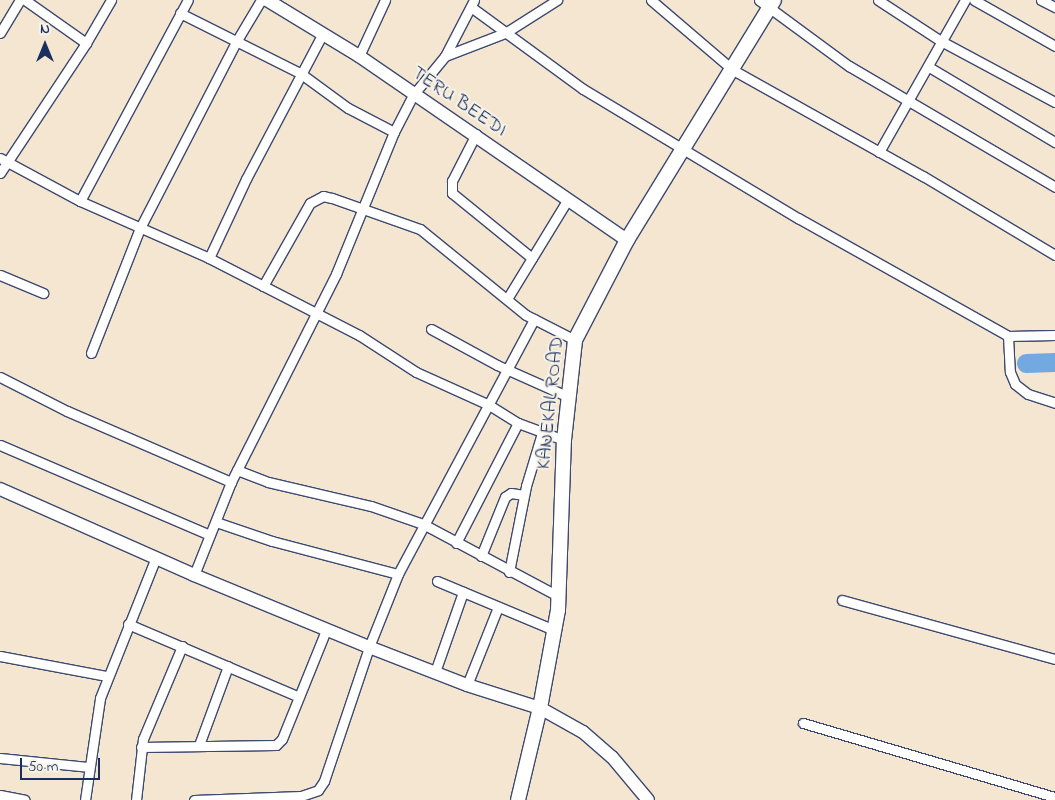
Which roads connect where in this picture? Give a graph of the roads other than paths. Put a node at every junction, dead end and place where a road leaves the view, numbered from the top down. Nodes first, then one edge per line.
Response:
1 (20, 0) edge
2 (25, 0) edge
3 (111, 0) edge
4 (188, 0) edge
5 (261, 0) edge
6 (267, 0) edge
7 (386, 0) edge
8 (545, 0) edge
9 (557, 0) edge
10 (651, 0) edge
11 (878, 0) edge
12 (965, 0) edge
13 (974, 0) edge
14 (1040, 0) edge
15 (473, 3) edge
16 (767, 3) edge
17 (1055, 7) edge
18 (540, 11) junction
19 (180, 14) junction
20 (0, 32) edge
21 (323, 33) junction
22 (505, 33) junction
23 (941, 41) junction
24 (236, 42) junction
25 (86, 43) junction
26 (1055, 46) edge
27 (360, 56) junction
28 (445, 56) junction
29 (929, 68) junction
30 (733, 70) junction
31 (300, 74) junction
32 (414, 95) junction
33 (909, 101) junction
34 (1055, 102) edge
35 (394, 132) junction
36 (476, 134) junction
37 (1055, 142) edge
38 (683, 149) junction
39 (879, 152) junction
40 (3, 160) edge
41 (0, 173) edge
42 (1055, 187) edge
43 (568, 199) junction
44 (80, 201) junction
45 (364, 208) junction
46 (140, 228) junction
47 (627, 240) junction
48 (1055, 255) edge
49 (209, 258) junction
50 (532, 258) junction
51 (0, 275) edge
52 (263, 286) junction
53 (42, 293) dead end
54 (507, 299) junction
55 (316, 314) junction
56 (534, 320) junction
57 (431, 329) dead end
58 (1055, 335) edge
59 (1008, 336) junction
60 (575, 340) junction
61 (91, 353) dead end
62 (508, 370) junction
63 (0, 377) edge
64 (569, 397) junction
65 (1055, 403) edge
66 (488, 405) junction
67 (518, 423) junction
68 (542, 433) junction
69 (564, 440) junction
70 (0, 445) edge
71 (237, 470) junction
72 (231, 482) junction
73 (0, 491) edge
74 (524, 495) junction
75 (216, 522) junction
76 (423, 524) junction
77 (210, 535) junction
78 (456, 543) junction
79 (481, 556) junction
80 (156, 557) junction
81 (509, 572) junction
82 (398, 574) junction
83 (194, 576) junction
84 (436, 581) dead end
85 (463, 592) junction
86 (558, 596) junction
87 (842, 600) dead end
88 (498, 607) junction
89 (128, 624) junction
90 (326, 630) junction
91 (554, 630) junction
92 (182, 646) junction
93 (369, 648) junction
94 (0, 656) edge
95 (1055, 659) edge
96 (228, 666) junction
97 (435, 672) junction
98 (107, 676) junction
99 (467, 685) junction
100 (297, 696) junction
101 (540, 708) junction
102 (803, 723) dead end
103 (200, 745) junction
104 (141, 747) junction
105 (0, 758) edge
106 (88, 767) junction
107 (0, 795) edge
108 (1055, 797) edge
109 (25, 800) edge
110 (85, 800) edge
111 (136, 800) edge
112 (194, 800) edge
113 (518, 800) edge
114 (648, 800) edge

1 - 20 street
2 - 25 street
3 - 25 street
4 - 19 street
5 - 24 street
6 - 21 street, TERU BEEDI
7 - 27 street
8 - 18 street
9 - 18 street
10 - 30 street
11 - 23 street
12 - 23 street
13 - 26 street
14 - 17 street
15 - 22 street
15 - 28 street
16 - 30 main road, KANEKAL ROAD
16 - 33 street
18 - 22 street
19 - 24 street
19 - 44 street
21 - 27 street, TERU BEEDI
21 - 31 street
22 - 28 street
22 - 38 street
23 - 29 street
23 - 34 street
24 - 31 street
24 - 46 street
25 - 40 street
27 - 32 street, TERU BEEDI
28 - 32 street
29 - 33 street
29 - 37 street
30 - 38 main road, KANEKAL ROAD
30 - 39 street
31 - 35 street
31 - 49 street
32 - 35 street
32 - 36 street, TERU BEEDI
33 - 39 street
33 - 42 street
35 - 45 street
36 - 43 street, TERU BEEDI
36 - 50 street
38 - 47 main road, KANEKAL ROAD
38 - 59 street
39 - 48 street
40 - 41 street
40 - 44 street
43 - 47 street, TERU BEEDI
43 - 50 street
44 - 46 street
45 - 52 street
45 - 54 street
45 - 55 street
46 - 49 street
46 - 61 street
47 - 60 main road, KANEKAL ROAD
49 - 52 street
50 - 54 street
51 - 53 street
52 - 55 street
54 - 56 street
55 - 66 street
55 - 71 street
56 - 60 street
56 - 62 street
57 - 62 street
58 - 59 street
59 - 65 street
60 - 64 main road, KANEKAL ROAD
62 - 64 street
62 - 66 street
63 - 72 street
64 - 69 main road, KANEKAL ROAD
66 - 67 street
66 - 76 street
67 - 68 street
67 - 78 street
68 - 69 street
68 - 74 street
69 - 86 main road, KANEKAL ROAD
70 - 77 street
71 - 72 street
71 - 76 street
72 - 75 street
73 - 80 street
74 - 79 street
74 - 81 street
75 - 77 street
75 - 82 street
76 - 78 street
76 - 82 street
77 - 83 street
78 - 79 street
79 - 81 street
80 - 83 street
80 - 89 street
81 - 86 street
82 - 93 street
83 - 90 street
84 - 85 street
85 - 88 street
85 - 97 street
86 - 91 main road, KANEKAL ROAD
87 - 95 street
88 - 91 street
88 - 99 street
89 - 92 street
89 - 98 street
90 - 93 street
90 - 100 street
91 - 101 main road, KANEKAL ROAD
92 - 96 street
92 - 104 street
93 - 97 street
93 - 112 street
94 - 98 street
96 - 100 street
96 - 103 street
97 - 99 street
98 - 106 street
99 - 101 street
100 - 103 street
101 - 113 main road, KANEKAL ROAD
101 - 114 street
102 - 108 street
103 - 104 street
104 - 111 street
105 - 106 street
106 - 110 street
107 - 109 street

